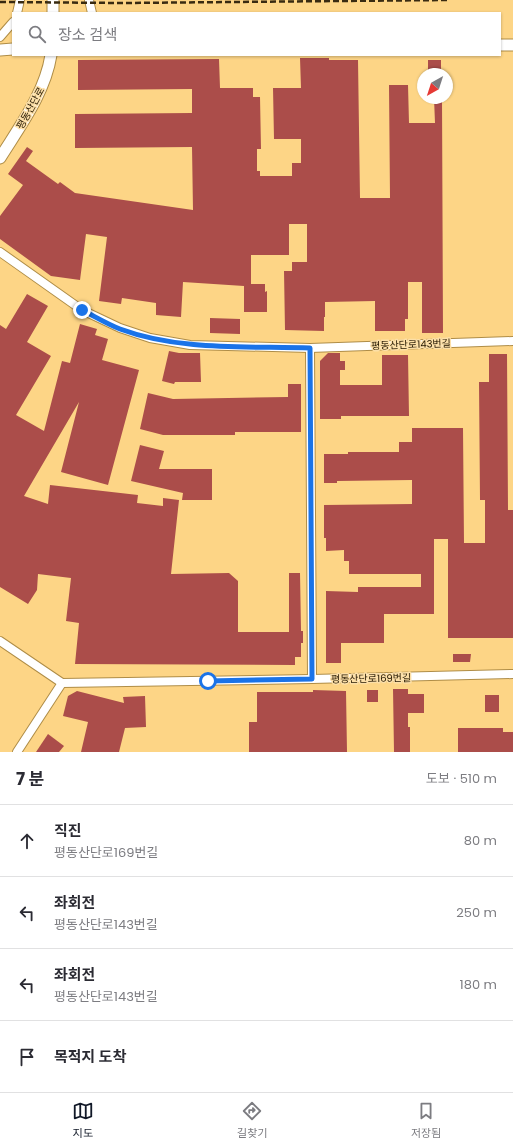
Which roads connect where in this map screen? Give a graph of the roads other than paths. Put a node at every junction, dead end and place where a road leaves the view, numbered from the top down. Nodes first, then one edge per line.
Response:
1 (20, 0) edge
2 (53, 0) edge
3 (89, 0) edge
4 (17, 12) edge
5 (53, 12) edge
6 (92, 12) edge
7 (12, 23) edge
8 (0, 37) edge
9 (501, 45) edge
10 (513, 45) edge
11 (12, 49) edge
12 (0, 50) edge
13 (51, 56) edge
14 (0, 158) edge
15 (0, 252) edge
16 (513, 340) edge
17 (310, 348) junction
18 (0, 641) edge
19 (513, 674) edge
20 (312, 679) junction
21 (62, 683) junction
22 (17, 752) edge

1 - 4 street
2 - 5 street
3 - 6 street
7 - 8 street
9 - 10 street
11 - 12 street
13 - 14 street, 평동산단로
15 - 17 street, 평동산단로143번길
16 - 17 street, 평동산단로143번길
17 - 20 street
18 - 21 street
19 - 20 street, 평동산단로169번길
20 - 21 street, 평동산단로169번길
21 - 22 street

